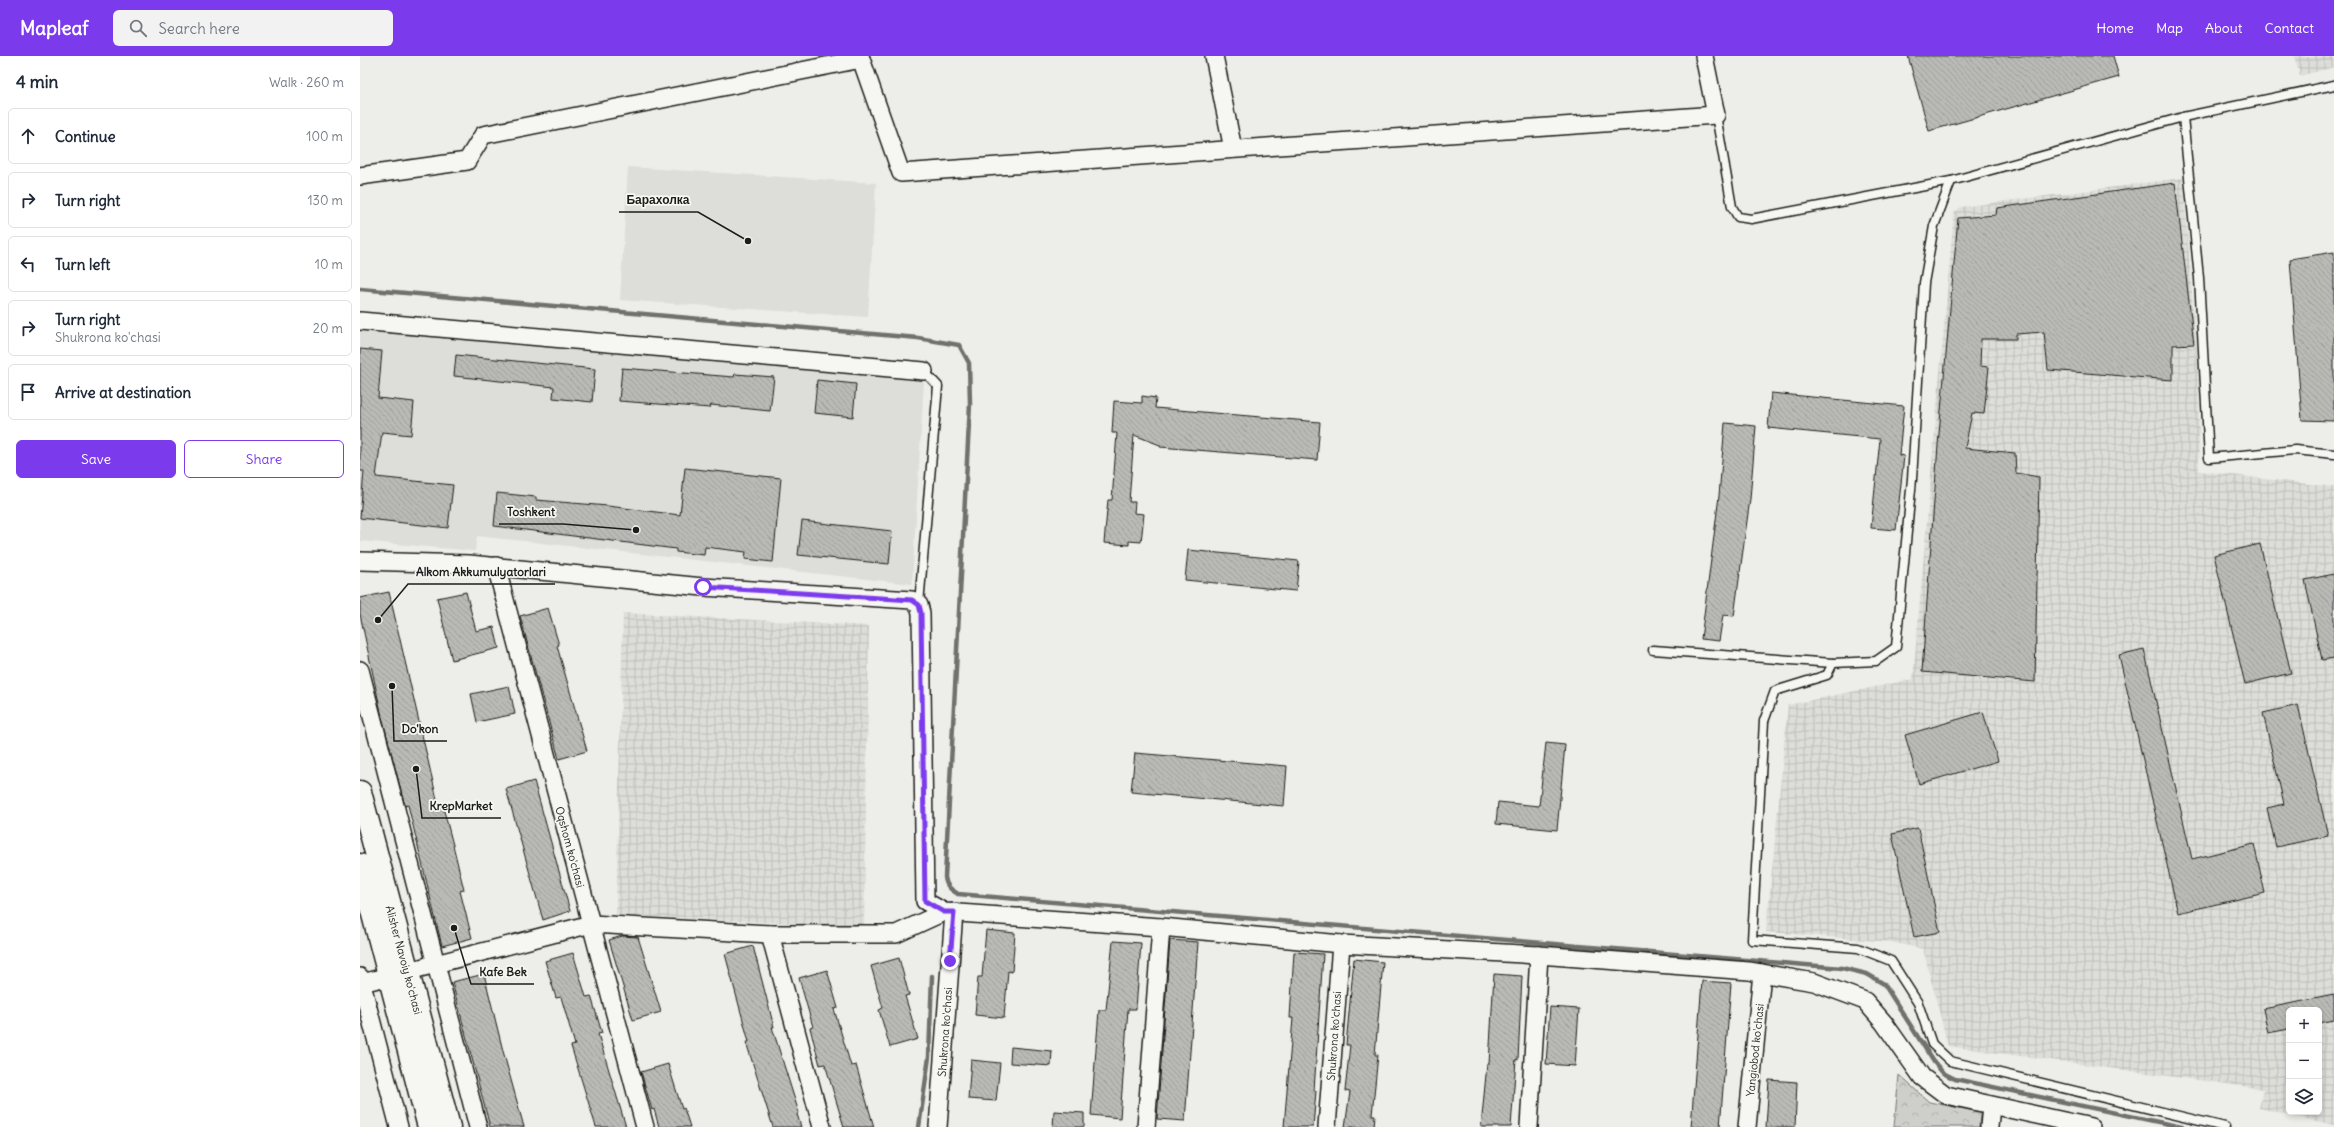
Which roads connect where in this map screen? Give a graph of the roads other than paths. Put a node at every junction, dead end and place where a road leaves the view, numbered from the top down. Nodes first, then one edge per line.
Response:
1 (1214, 56) edge
2 (1704, 56) edge
3 (860, 57) edge
4 (2334, 85) edge
5 (1716, 115) junction
6 (2183, 117) junction
7 (1233, 149) junction
8 (360, 176) edge
9 (1951, 181) junction
10 (360, 321) edge
11 (924, 371) joint
12 (2334, 454) edge
13 (360, 561) edge
14 (496, 566) junction
15 (919, 605) junction
16 (1653, 650) dead end
17 (1833, 663) junction
18 (360, 670) edge
19 (360, 792) edge
20 (366, 841) edge
21 (360, 865) edge
22 (949, 912) junction
23 (591, 924) junction
24 (1161, 927) junction
25 (770, 934) junction
26 (1341, 944) junction
27 (1539, 955) junction
28 (437, 966) junction
29 (1762, 973) junction
30 (398, 975) junction
31 (361, 980) edge
32 (1991, 1106) junction
33 (399, 1127) edge
34 (429, 1127) edge
35 (449, 1127) edge
36 (478, 1127) edge
37 (645, 1127) edge
38 (822, 1127) edge
39 (938, 1127) edge
40 (1146, 1127) edge
41 (1327, 1127) edge
42 (1529, 1127) edge
43 (1747, 1127) edge
44 (1989, 1127) edge
45 (2091, 1127) edge
46 (2225, 1127) edge

1 - 7 street
2 - 5 street
3 - 7 street
3 - 8 street
4 - 6 lane
5 - 7 street
5 - 9 lane
6 - 9 lane
6 - 12 lane
9 - 17 lane
10 - 11 street
11 - 15 lane
13 - 14 street
14 - 15 street
14 - 23 street, Oqshom ko'chasi
15 - 22 street
16 - 17 lane
17 - 46 lane
18 - 28 street
19 - 20 main road, Alisher Navoiy ko'chasi
20 - 30 main road, Alisher Navoiy ko'chasi
21 - 30 main road, Alisher Navoiy ko'chasi
22 - 24 street
22 - 25 street
22 - 39 street, Shukrona ko'chasi
23 - 25 street
23 - 28 street
23 - 37 street, Oqshom ko'chasi
24 - 26 street
24 - 40 street
25 - 38 street
26 - 27 street
26 - 41 street, Shukrona ko'chasi
27 - 29 street
27 - 42 street
28 - 30 street
28 - 36 street
29 - 32 street
29 - 43 street, Yangiobod ko'chasi
30 - 31 street
30 - 34 main road, Alisher Navoiy ko'chasi
30 - 35 main road, Alisher Navoiy ko'chasi
31 - 33 street
32 - 44 street
32 - 45 street

